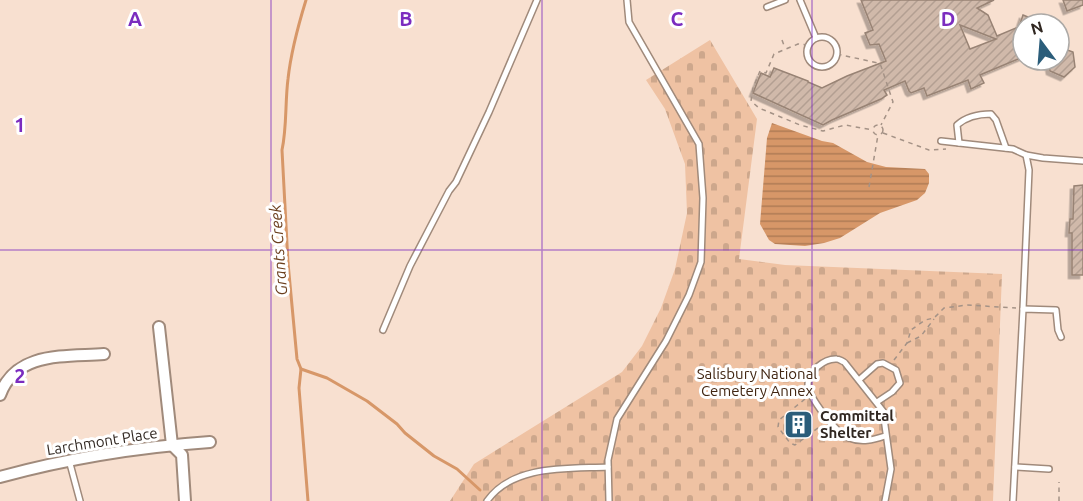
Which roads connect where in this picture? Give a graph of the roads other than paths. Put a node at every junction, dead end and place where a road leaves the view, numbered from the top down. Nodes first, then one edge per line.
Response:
1 (537, 0) edge
2 (627, 0) edge
3 (785, 0) edge
4 (800, 0) edge
5 (767, 7) dead end
6 (816, 38) junction
7 (944, 141) road end
8 (959, 143) junction
9 (1006, 148) junction
10 (1026, 155) junction
11 (1083, 161) edge
12 (1023, 309) junction
13 (159, 327) dead end
14 (383, 330) dead end
15 (1061, 337) dead end
16 (104, 354) dead end
17 (860, 379) junction
18 (0, 395) edge
19 (877, 402) junction
20 (885, 436) junction
21 (210, 442) dead end
22 (172, 445) junction
23 (69, 460) junction
24 (608, 467) junction
25 (1015, 468) junction
26 (1049, 469) dead end
27 (0, 477) edge
28 (80, 501) edge
29 (185, 501) edge
30 (487, 501) edge
31 (609, 501) edge
32 (885, 501) edge
33 (1013, 501) edge

1 - 14 lane
2 - 24 lane
3 - 5 lane
4 - 6 lane
6 - 6 lane
7 - 8 lane
8 - 9 lane
8 - 9 lane
9 - 10 lane
10 - 11 lane
10 - 12 lane
12 - 15 lane
12 - 25 lane
13 - 22 street
16 - 18 street
17 - 19 lane
17 - 19 lane
17 - 20 lane
19 - 20 lane
20 - 32 lane
21 - 22 street, Larchmont Place
22 - 23 street, Larchmont Place
22 - 29 street
23 - 27 street, Larchmont Place
23 - 28 lane
24 - 30 lane
24 - 31 lane
25 - 26 lane
25 - 33 lane

